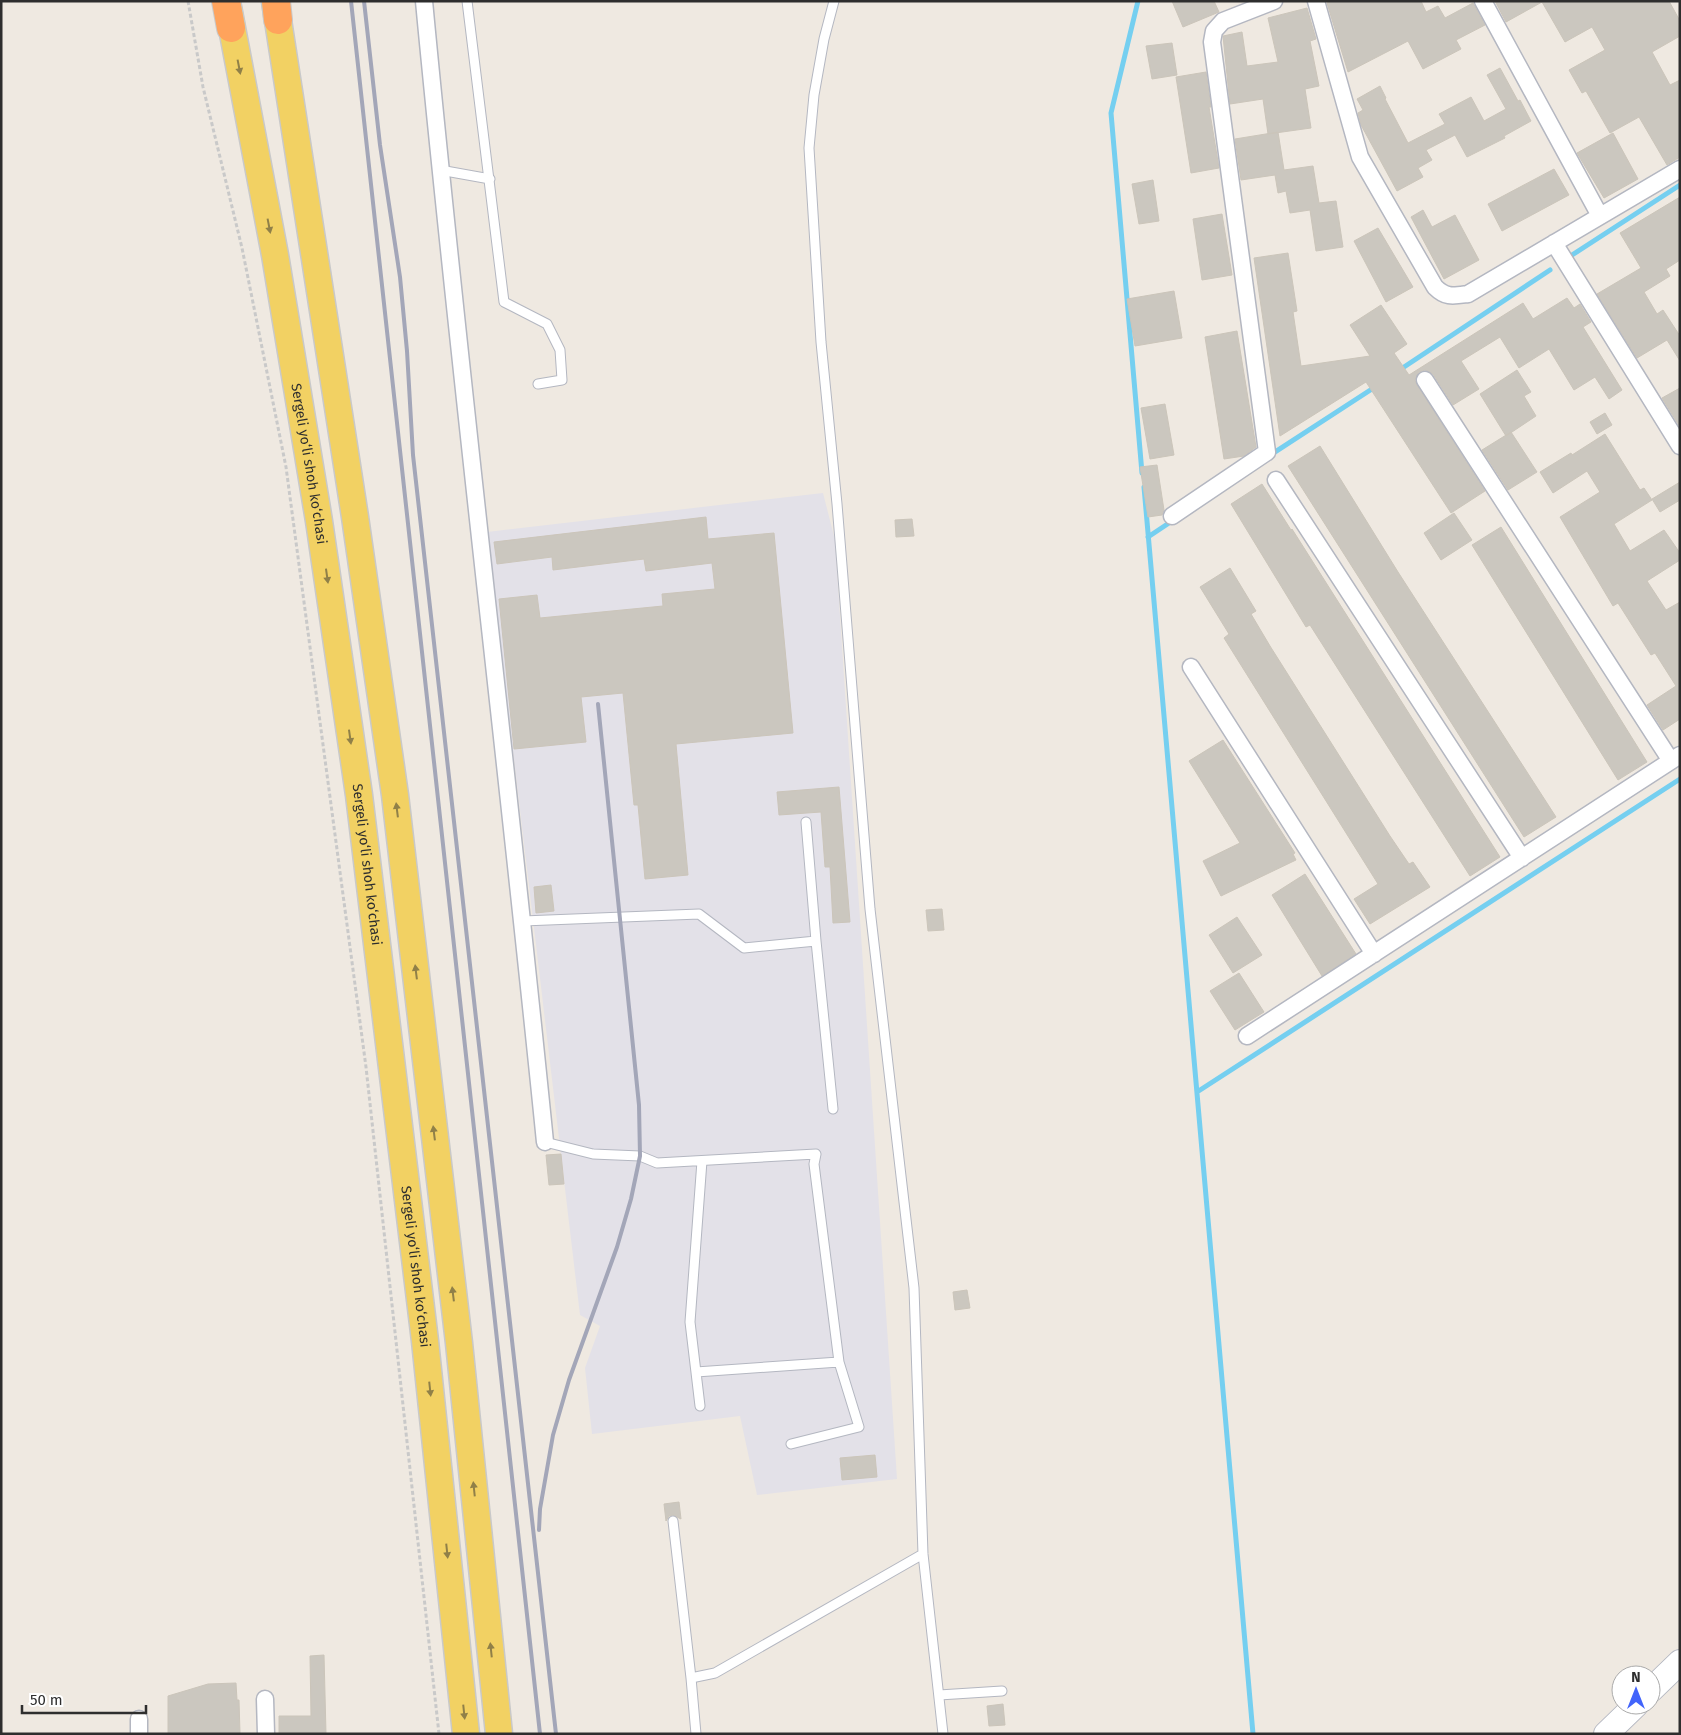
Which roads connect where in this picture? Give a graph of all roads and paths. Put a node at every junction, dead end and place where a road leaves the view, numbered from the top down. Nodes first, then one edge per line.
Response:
1 (188, 1) edge
2 (226, 1) edge
3 (424, 1) edge
4 (467, 1) edge
5 (834, 1) edge
6 (1274, 1) edge
7 (1316, 1) edge
8 (1483, 1) edge
9 (276, 8) edge
10 (231, 28) joint
11 (1680, 169) edge
12 (440, 170) junction
13 (490, 179) junction
14 (1600, 216) junction
15 (1554, 243) junction
16 (1425, 380) dead end
17 (538, 384) dead end
18 (1680, 446) edge
19 (1276, 480) dead end
20 (1172, 516) dead end
21 (1191, 667) dead end
22 (1675, 758) edge
23 (806, 822) dead end
24 (1522, 858) junction
25 (523, 921) junction
26 (816, 941) junction
27 (1374, 954) junction
28 (1247, 1036) dead end
29 (833, 1108) dead end
30 (545, 1142) joint
31 (702, 1161) junction
32 (838, 1362) junction
33 (696, 1372) junction
34 (700, 1406) dead end
35 (791, 1444) dead end
36 (672, 1521) dead end
37 (923, 1554) junction
38 (1680, 1662) edge
39 (691, 1678) junction
40 (1661, 1680) edge
41 (1002, 1691) dead end
42 (938, 1695) junction
43 (266, 1699) dead end
44 (1626, 1715) edge
45 (266, 1734) edge
46 (440, 1734) edge
47 (466, 1734) edge
48 (499, 1734) edge
49 (696, 1734) edge
50 (943, 1734) edge
51 (1606, 1734) edge

1 - 46 path
2 - 10 highway
3 - 12 street
4 - 13 lane
5 - 37 lane
6 - 20 street
7 - 15 street
8 - 14 street
48 -> 9 main road
10 -> 47 main road, Sergeli yo‘li shoh ko‘chasi
11 - 14 street
12 - 13 lane
12 - 25 street
13 - 17 lane
14 - 15 street
15 - 18 street
16 - 22 street
19 - 24 street
21 - 27 street
22 - 24 street
23 - 26 lane
24 - 27 street
25 - 26 lane
25 - 30 street
26 - 29 lane
27 - 28 street
30 - 31 lane
31 - 32 lane
31 - 33 lane
32 - 33 lane
32 - 35 lane
33 - 34 lane
36 - 39 lane
37 - 39 lane
37 - 42 lane
38 - 40 street
39 - 49 lane
41 - 42 lane
42 - 50 lane
43 - 45 street
44 - 51 street

